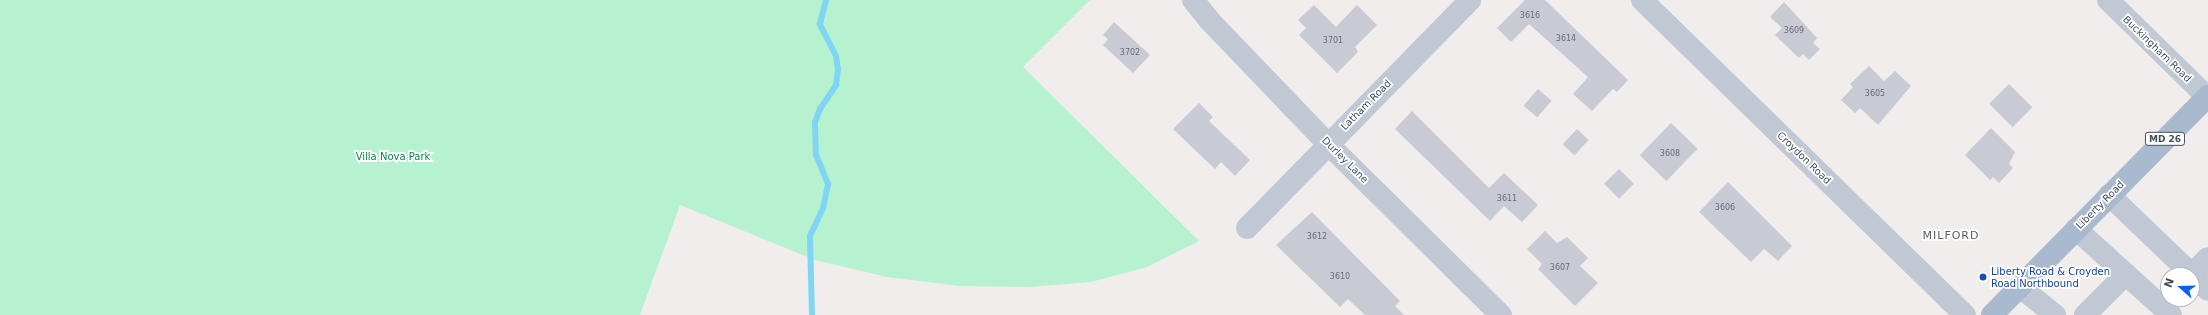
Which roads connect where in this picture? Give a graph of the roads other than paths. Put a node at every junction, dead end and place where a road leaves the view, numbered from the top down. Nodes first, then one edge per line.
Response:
1 (1193, 0) edge
2 (1470, 0) edge
3 (1642, 0) edge
4 (2108, 0) edge
5 (2207, 97) edge
6 (1328, 143) junction
7 (2109, 195) junction
8 (1247, 228) dead end
9 (2076, 229) junction
10 (2201, 265) edge
11 (2126, 274) junction
12 (2020, 287) junction
13 (2208, 290) edge
14 (1501, 315) edge
15 (1965, 315) edge
16 (1992, 315) edge
17 (2055, 315) edge
18 (2085, 315) edge
19 (2172, 315) edge

1 - 6 street, Durley Lane
2 - 6 street, Latham Road
3 - 15 street, Croydon Road
4 - 5 street, Buckingham Road
5 - 7 main road, Liberty Road / MD 26
6 - 8 street, Latham Road
6 - 14 street, Durley Lane
7 - 9 main road, Liberty Road / MD 26
7 - 10 street
9 - 11 street
9 - 12 main road, Liberty Road / MD 26
10 - 13 street
11 - 18 street
11 - 19 street
12 - 16 main road, Liberty Road / MD 26
12 - 17 street

